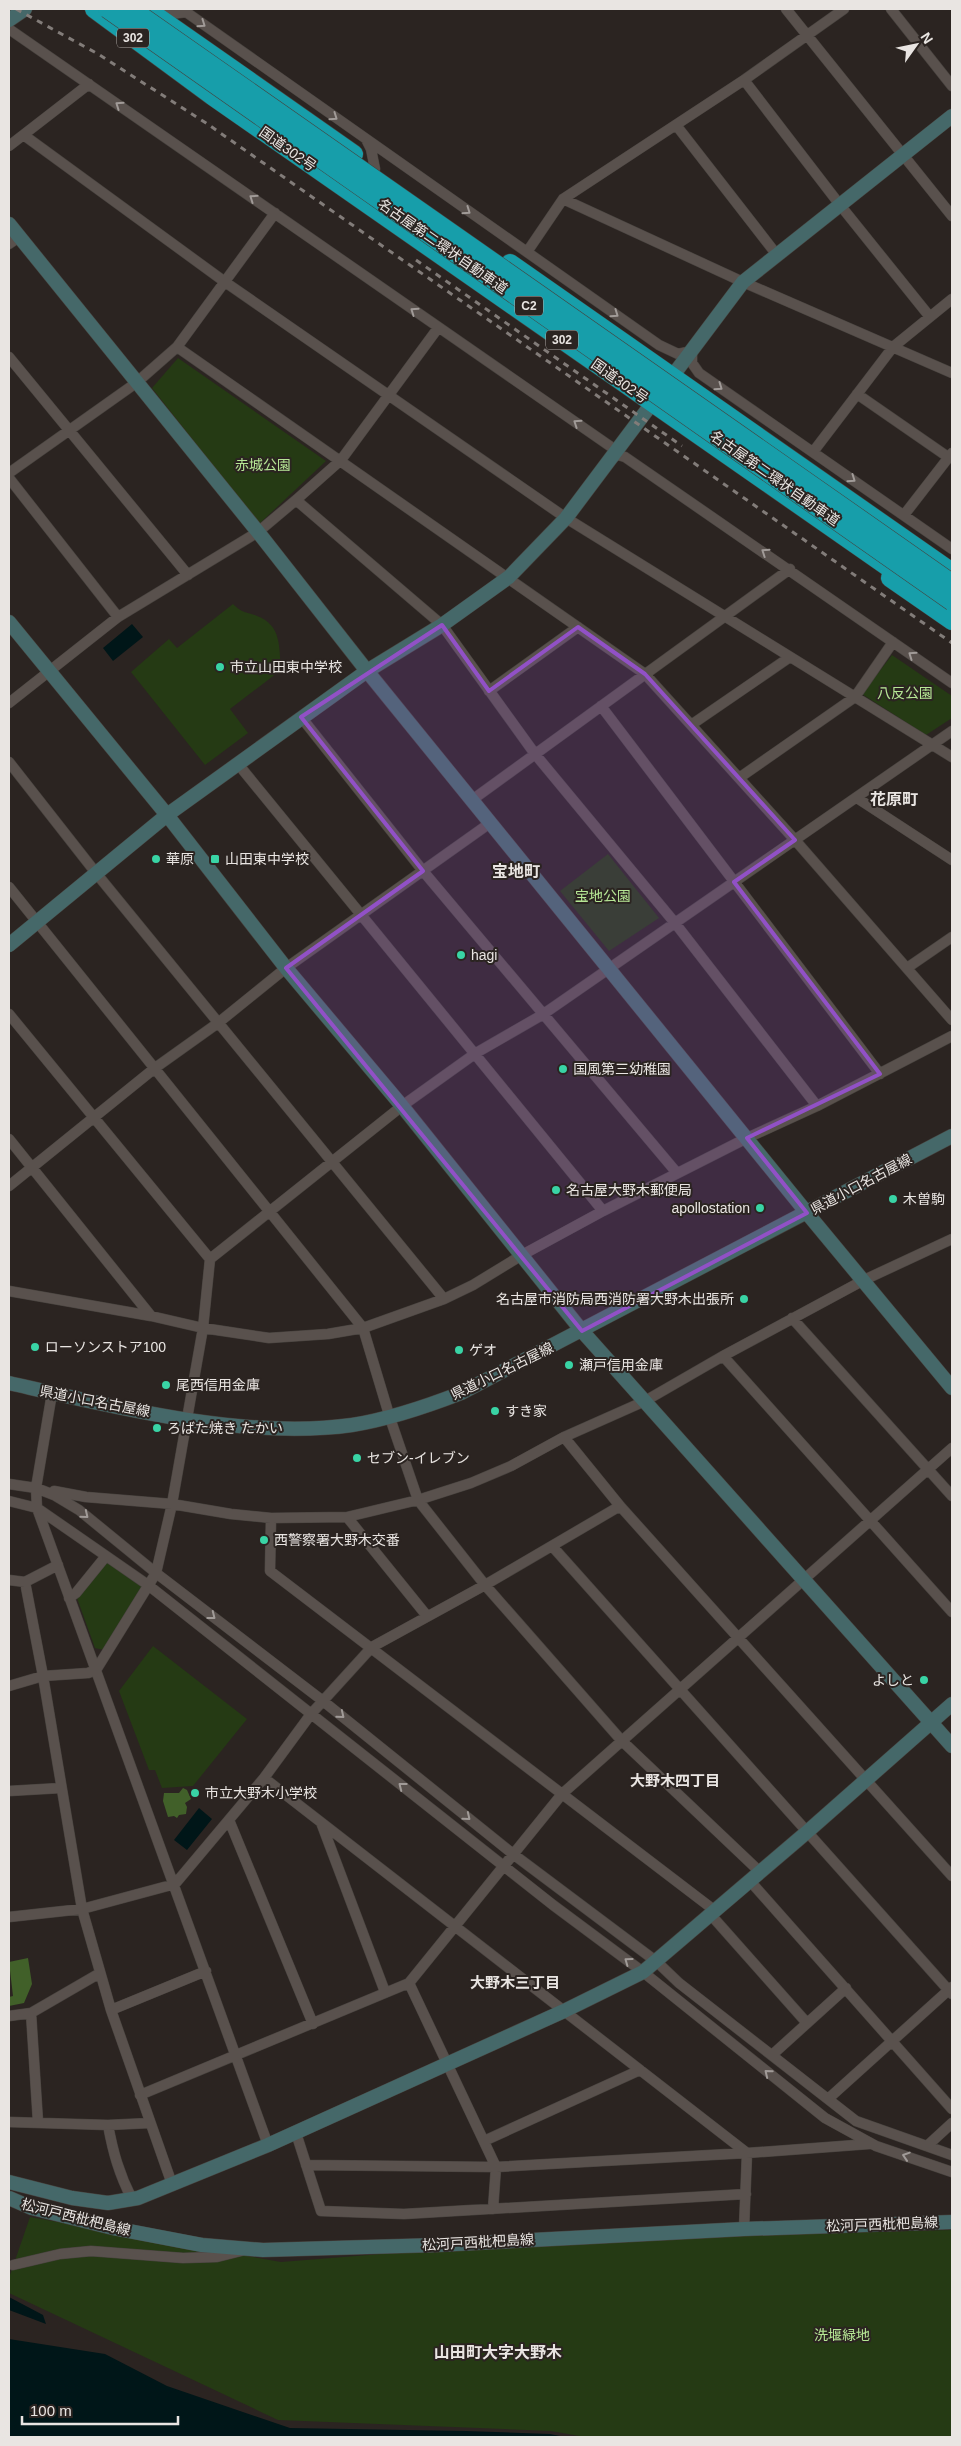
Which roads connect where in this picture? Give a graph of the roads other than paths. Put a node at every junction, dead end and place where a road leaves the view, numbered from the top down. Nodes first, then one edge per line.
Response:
1 (25, 9) edge
2 (86, 9) edge
3 (94, 9) edge
4 (106, 9) edge
5 (132, 9) edge
6 (786, 9) edge
7 (844, 9) edge
8 (891, 9) edge
9 (186, 10) edge
10 (152, 12) edge
11 (9, 20) edge
12 (9, 28) edge
13 (807, 36) junction
14 (744, 80) junction
15 (89, 84) junction
16 (952, 86) edge
17 (283, 103) junction
18 (314, 103) junction
19 (952, 116) edge
20 (676, 125) junction
21 (25, 136) junction
22 (365, 138) junction
23 (9, 146) edge
24 (904, 155) junction
25 (375, 169) junction
26 (563, 199) junction
27 (840, 205) junction
28 (275, 213) junction
29 (952, 216) edge
30 (9, 224) edge
31 (14, 240) edge
32 (526, 252) junction
33 (777, 255) junction
34 (225, 282) junction
35 (743, 282) junction
36 (497, 295) junction
37 (591, 298) junction
38 (952, 299) edge
39 (930, 317) junction
40 (600, 326) junction
41 (438, 328) junction
42 (177, 347) junction
43 (893, 347) junction
44 (692, 351) junction
45 (9, 358) edge
46 (952, 373) edge
47 (673, 376) junction
48 (136, 383) junction
49 (856, 394) junction
50 (390, 395) junction
51 (653, 403) junction
52 (749, 408) junction
53 (722, 410) junction
54 (71, 431) junction
55 (813, 452) junction
56 (614, 455) junction
57 (950, 455) edge
58 (341, 460) junction
59 (9, 473) edge
60 (9, 478) edge
61 (763, 480) junction
62 (296, 500) junction
63 (904, 515) junction
64 (566, 518) junction
65 (922, 528) junction
66 (258, 532) junction
67 (952, 549) edge
68 (935, 560) junction
69 (790, 569) junction
70 (952, 572) edge
71 (188, 575) junction
72 (509, 577) junction
73 (952, 583) edge
74 (952, 602) edge
75 (952, 612) edge
76 (118, 617) junction
77 (724, 617) junction
78 (952, 621) edge
79 (9, 622) edge
80 (442, 625) junction
81 (578, 627) junction
82 (893, 642) junction
83 (790, 657) junction
84 (50, 671) junction
85 (367, 671) junction
86 (645, 674) junction
87 (952, 683) edge
88 (489, 691) junction
89 (855, 697) junction
90 (9, 703) edge
91 (601, 706) junction
92 (301, 717) junction
93 (692, 725) junction
94 (952, 731) edge
95 (933, 745) junction
96 (535, 754) junction
97 (952, 757) edge
98 (9, 762) edge
99 (238, 764) junction
100 (739, 778) junction
101 (857, 798) junction
102 (472, 800) junction
103 (167, 815) junction
104 (490, 823) junction
105 (795, 840) junction
106 (952, 860) edge
107 (423, 871) junction
108 (96, 873) junction
109 (734, 882) junction
110 (9, 887) edge
111 (362, 915) junction
112 (37, 921) junction
113 (674, 923) junction
114 (952, 937) edge
115 (9, 945) edge
116 (286, 968) junction
117 (608, 968) junction
118 (907, 968) junction
119 (9, 1014) edge
120 (542, 1014) junction
121 (952, 1020) edge
122 (218, 1023) junction
123 (952, 1036) edge
124 (476, 1054) junction
125 (155, 1068) junction
126 (880, 1074) junction
127 (402, 1106) junction
128 (817, 1106) junction
129 (95, 1117) junction
130 (952, 1136) edge
131 (747, 1138) junction
132 (9, 1139) edge
133 (334, 1162) junction
134 (32, 1168) junction
135 (676, 1173) junction
136 (9, 1186) edge
137 (603, 1211) junction
138 (271, 1212) junction
139 (807, 1213) junction
140 (952, 1239) edge
141 (522, 1255) junction
142 (210, 1259) junction
143 (864, 1280) junction
144 (9, 1290) edge
145 (444, 1299) junction
146 (151, 1316) junction
147 (792, 1318) junction
148 (203, 1328) junction
149 (363, 1328) junction
150 (582, 1331) junction
151 (723, 1356) junction
152 (9, 1383) edge
153 (952, 1388) edge
154 (52, 1393) junction
155 (645, 1401) junction
156 (390, 1418) junction
157 (187, 1419) junction
158 (564, 1437) junction
159 (952, 1448) edge
160 (929, 1470) junction
161 (9, 1484) edge
162 (36, 1488) junction
163 (952, 1496) edge
164 (418, 1500) junction
165 (9, 1501) edge
166 (172, 1504) junction
167 (620, 1506) junction
168 (37, 1508) junction
169 (347, 1517) junction
170 (271, 1518) junction
171 (871, 1520) junction
172 (552, 1546) junction
173 (106, 1556) junction
174 (58, 1565) junction
175 (156, 1572) junction
176 (802, 1579) junction
177 (9, 1580) edge
178 (25, 1582) junction
179 (148, 1585) junction
180 (485, 1585) junction
181 (69, 1598) junction
182 (952, 1612) edge
183 (427, 1616) junction
184 (738, 1637) junction
185 (372, 1647) junction
186 (96, 1670) junction
187 (43, 1676) junction
188 (9, 1686) edge
189 (680, 1688) junction
190 (323, 1701) junction
191 (952, 1704) edge
192 (312, 1714) junction
193 (931, 1721) junction
194 (621, 1740) junction
195 (952, 1746) edge
196 (264, 1778) junction
197 (867, 1779) junction
198 (61, 1788) junction
199 (9, 1791) edge
200 (562, 1794) junction
201 (229, 1820) junction
202 (322, 1824) junction
203 (807, 1832) junction
204 (513, 1854) junction
205 (504, 1866) junction
206 (754, 1876) junction
207 (952, 1876) edge
208 (175, 1884) junction
209 (82, 1909) junction
210 (713, 1913) junction
211 (9, 1917) edge
212 (454, 1927) junction
213 (657, 1962) junction
214 (206, 1971) junction
215 (643, 1972) junction
216 (100, 1973) junction
217 (409, 1984) junction
218 (846, 1988) junction
219 (951, 1991) edge
220 (386, 1992) junction
221 (111, 2010) junction
222 (564, 2011) junction
223 (31, 2013) junction
224 (9, 2016) edge
225 (806, 2022) junction
226 (312, 2024) junction
227 (892, 2040) junction
228 (772, 2055) junction
229 (236, 2056) junction
230 (447, 2064) junction
231 (640, 2070) junction
232 (140, 2095) junction
233 (828, 2099) junction
234 (952, 2108) edge
235 (9, 2122) edge
236 (38, 2122) junction
237 (150, 2122) junction
238 (952, 2123) edge
239 (108, 2125) junction
240 (296, 2133) junction
241 (484, 2141) junction
242 (871, 2144) junction
243 (268, 2145) junction
244 (927, 2146) junction
245 (746, 2153) junction
246 (952, 2155) edge
247 (306, 2165) junction
248 (496, 2167) junction
249 (952, 2172) edge
250 (9, 2182) edge
251 (172, 2184) junction
252 (746, 2194) junction
253 (9, 2198) edge
254 (132, 2199) junction
255 (493, 2209) junction
256 (952, 2222) edge
257 (744, 2228) junction
258 (248, 2249) junction
259 (13, 2265) dead end

1 - 11 street
2 - 36 highway
3 - 36 highway, 国道302号 / 302
4 - 74 highway, 名古屋第二環状自動車道 / C2, bridge
5 - 73 highway, 名古屋第二環状自動車道 / C2, bridge
6 - 13 street
7 - 13 street
8 - 16 street
9 - 10 street
9 -> 18 street
10 - 17 highway, 302
12 - 15 street
13 - 14 street
13 - 24 street
14 - 20 street
14 - 27 street
15 - 21 street
28 -> 15 street
17 - 18 street
17 - 25 highway, 302
18 -> 22 street
19 - 24 street
20 - 26 street
20 - 33 street
21 - 23 street
21 - 34 street
22 - 25 street
22 -> 32 street
24 - 27 street
24 - 29 street
25 - 40 highway, 302
26 - 32 street
26 - 35 street
27 - 33 street
27 - 39 street
28 - 34 street
41 -> 28 street
30 - 31 street
31 - 48 street
32 - 37 street
33 - 35 street
34 - 42 street
34 - 50 street
35 - 43 street
35 - 44 street
36 - 51 highway, 国道302号 / 302
37 - 40 street
37 -> 44 street
38 - 39 street
39 - 43 street
40 - 47 highway, 302
41 - 50 street
56 -> 41 street
42 - 48 street
42 - 58 street
43 - 46 street
43 - 49 street
44 - 47 street
44 -> 52 street
45 - 54 street
47 - 51 street
47 - 53 highway, 302
48 - 54 street
48 - 66 street
49 - 55 street
49 - 57 street
50 - 58 street
50 - 64 street
51 - 56 street
51 - 61 highway, 国道302号 / 302
52 - 53 street
52 - 55 street
53 - 68 highway, 302
54 - 59 street
54 - 71 street
55 -> 63 street
56 - 64 street
69 -> 56 street
57 - 63 street
58 - 62 street
58 - 72 street
60 - 76 street
61 - 75 highway, 国道302号 / 302
61 - 78 highway
62 - 66 street
62 - 80 street
63 - 65 street
64 - 72 street
64 - 77 street
65 - 67 street
65 - 68 street
66 - 71 street
66 - 85 street
68 - 70 highway, 302
69 - 77 street
69 - 82 street
71 - 76 street
72 - 80 street
72 - 81 street
76 - 84 street
77 - 83 street
77 - 86 street
79 - 84 street
80 - 85 street
80 - 88 street
81 - 86 street
81 - 88 street
87 -> 82 street
82 - 89 street
83 - 89 street
83 - 93 street
84 - 90 street
84 - 103 street
85 - 92 street
85 - 102 street
86 - 91 street
86 - 93 street
88 - 96 street
89 - 95 street
89 - 100 street
91 - 96 street
91 - 109 street
92 - 99 street
92 - 107 street
93 - 100 street
94 - 95 street
95 - 97 street
95 - 101 street
96 - 102 street
96 - 113 street
98 - 108 street
99 - 103 street
99 - 111 street
100 - 105 street
101 - 105 street
101 - 106 street
102 - 104 street
103 - 108 street
103 - 116 street
104 - 107 street
104 - 117 street
105 - 109 street
105 - 118 street
107 - 111 street
107 - 120 street
108 - 112 street
108 - 122 street
109 - 113 street
109 - 126 street
110 - 112 street
111 - 116 street
111 - 124 street
112 - 115 street
112 - 125 street
113 - 117 street
113 - 128 street
114 - 118 street
116 - 122 street
116 - 127 street
117 - 120 street
117 - 131 street
118 - 121 street
119 - 129 street
120 - 124 street
120 - 135 street
122 - 125 street
122 - 133 street
123 - 126 street
124 - 127 street
124 - 137 street
125 - 129 street
125 - 138 street
126 - 128 street
127 - 133 street
127 - 141 street
128 - 131 street
129 - 134 street
129 - 142 street
130 - 139 street, 県道小口名古屋線
131 - 135 street
131 - 139 street
132 - 134 street
133 - 138 street
133 - 145 street
134 - 136 street
134 - 146 street
135 - 137 street
137 - 141 street
138 - 142 street
138 - 149 street
139 - 143 street
139 - 150 street, 県道小口名古屋線
140 - 143 street
141 - 145 street
141 - 150 street
142 - 148 street
143 - 147 street
143 - 153 street
144 - 146 street
145 - 149 street
146 - 148 street
147 - 151 street
147 - 160 street
148 - 149 street
148 - 157 street
149 - 156 street
150 - 155 street
150 - 156 street, 県道小口名古屋線
151 - 155 street
151 - 171 street
152 - 154 street, 県道小口名古屋線
154 - 157 street, 県道小口名古屋線
154 - 162 street
155 - 158 street
155 - 176 street
156 - 157 street, 県道小口名古屋線
156 - 164 street
157 - 166 street
158 - 164 street
158 - 167 street
159 - 160 street
160 - 163 street
160 - 171 street
161 - 162 street
162 - 166 street
162 - 168 street
162 -> 175 street
164 - 169 street
164 - 180 street
165 - 168 street
166 - 170 street
166 - 175 street
167 - 172 street
167 - 184 street
168 - 173 street
168 - 174 street
169 - 170 street
169 - 183 street
170 - 185 street
171 - 176 street
171 - 182 street
172 - 180 street
172 - 189 street
173 - 179 street
173 - 181 street
174 - 178 street
174 - 181 street
175 - 179 street
175 -> 190 street
176 - 184 street
176 - 193 street
177 - 178 street
178 - 187 street
179 - 186 street
179 - 192 street
180 - 183 street
180 - 194 street
181 - 186 street
183 - 185 street
184 - 189 street
184 - 197 street
185 - 190 street
185 - 200 street
186 - 187 street
186 - 208 street
187 - 188 street
187 - 198 street
189 - 194 street
189 - 203 street
190 - 192 street
190 -> 204 street
191 - 193 street
192 - 196 street
205 -> 192 street
193 - 195 street
193 - 197 street
194 - 200 street
194 - 206 street
196 - 201 street
196 - 202 street
197 - 203 street
197 - 207 street
198 - 199 street
198 - 209 street
200 - 204 street
200 - 210 street
201 - 208 street
201 - 226 street
202 - 212 street
202 - 220 street
203 - 206 street
203 - 219 street
204 - 205 street
204 - 213 street
205 - 212 street
215 -> 205 street
206 - 210 street
206 - 218 street
208 - 209 street
208 - 214 street
209 - 211 street
209 - 216 street
210 - 213 street
210 - 225 street
212 - 217 street
212 - 222 street
213 - 215 street
213 - 228 street
214 - 221 street
214 - 229 street
215 - 222 street
242 -> 215 street
216 - 221 street
216 - 223 street
217 - 220 street
217 - 230 street
218 - 225 street
218 - 227 street
219 - 227 street
220 - 226 street
221 - 232 street
222 - 230 street
222 - 231 street
223 - 224 street
223 - 236 street
225 - 228 street
226 - 229 street
227 - 233 street
227 - 234 street
228 - 233 street
229 - 232 street
229 - 243 street
230 - 240 street
230 - 241 street
231 - 241 street
231 - 245 street
232 - 237 street
233 - 244 street
235 - 236 street
236 - 239 street
237 - 239 street
237 - 251 street
238 - 244 street
239 - 254 street
240 - 243 street
240 - 247 street
241 - 248 street
242 - 245 street
249 -> 242 street
243 - 251 street
244 - 246 street
245 - 248 street
245 - 252 street
247 - 248 street
247 - 255 street
248 - 255 street
250 - 254 street
251 - 254 street
252 - 255 street
252 - 257 street
253 - 258 street, 松河戸西枇杷島線
256 - 257 street, 松河戸西枇杷島線
257 - 258 street, 松河戸西枇杷島線
258 - 259 street

